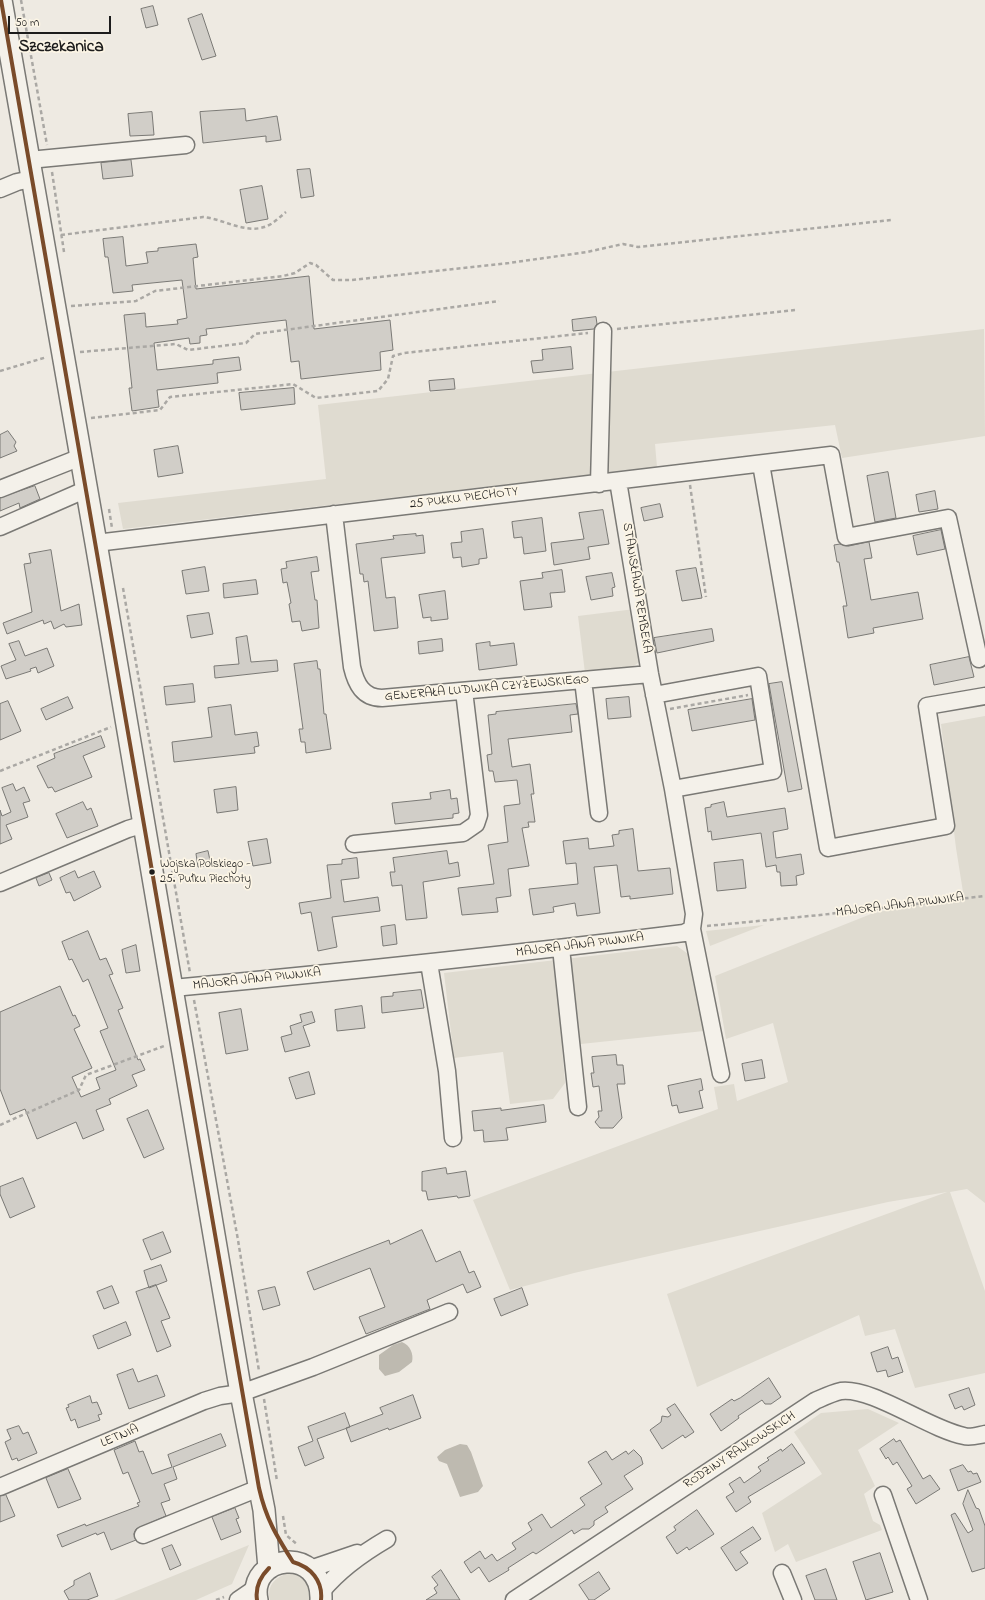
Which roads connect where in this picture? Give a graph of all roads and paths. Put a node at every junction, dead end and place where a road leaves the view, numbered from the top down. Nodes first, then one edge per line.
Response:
1 (1, 0) edge
2 (21, 0) edge
3 (186, 145) dead end
4 (50, 158) junction
5 (30, 170) junction
6 (0, 189) edge
7 (286, 212) dead end
8 (891, 220) dead end
9 (52, 237) junction
10 (65, 259) dead end
11 (499, 302) dead end
12 (66, 304) junction
13 (796, 310) dead end
14 (74, 314) dead end
15 (603, 331) junction
16 (76, 352) junction
17 (0, 371) edge
18 (88, 419) junction
19 (81, 457) junction
20 (761, 464) junction
21 (688, 473) junction
22 (618, 481) junction
23 (599, 484) junction
24 (87, 488) junction
25 (0, 489) edge
26 (108, 502) dead end
27 (334, 514) junction
28 (0, 527) edge
29 (106, 541) junction
30 (122, 587) dead end
31 (706, 597) dead end
32 (979, 659) dead end
33 (650, 674) junction
34 (583, 680) junction
35 (464, 691) junction
36 (760, 693) junction
37 (654, 695) junction
38 (985, 696) edge
39 (657, 712) junction
40 (127, 723) junction
41 (0, 771) edge
42 (673, 789) junction
43 (599, 813) dead end
44 (145, 824) junction
45 (354, 844) dead end
46 (0, 883) edge
47 (985, 896) edge
48 (692, 929) junction
49 (561, 948) junction
50 (429, 963) junction
51 (182, 987) junction
52 (183, 1045) junction
53 (721, 1074) dead end
54 (578, 1107) dead end
55 (0, 1125) edge
56 (453, 1138) dead end
57 (449, 1312) dead end
58 (262, 1385) junction
59 (241, 1393) junction
60 (985, 1434) edge
61 (268, 1486) junction
62 (0, 1487) edge
63 (883, 1495) dead end
64 (273, 1512) junction
65 (143, 1535) dead end
66 (286, 1535) dead end
67 (387, 1539) dead end
68 (368, 1550) junction
69 (301, 1565) junction
70 (269, 1568) junction
71 (782, 1573) dead end
72 (257, 1594) edge
73 (322, 1596) edge
74 (238, 1600) edge
75 (514, 1600) edge
76 (793, 1600) edge
77 (919, 1600) edge

1 - 5 main road
2 - 4 path
3 - 4 street
4 - 5 street
4 - 9 path
5 - 6 street
5 - 9 main road
7 - 9 path
8 - 12 path
9 - 10 path
9 - 12 main road
11 - 16 path
12 - 14 path
12 - 16 main road
13 - 15 path
15 - 18 path
15 - 23 street
16 - 17 path
16 - 18 main road
18 - 19 main road
19 - 24 main road
19 - 25 street
20 - 21 street, 25 PUŁKU PIECHOTY
20 - 32 street, 25 PUŁKU PIECHOTY
20 - 38 street
21 - 22 street, 25 PUŁKU PIECHOTY
21 - 31 path
22 - 23 street, 25 PUŁKU PIECHOTY
22 - 33 street, STANISŁAWA REMBEKA
23 - 27 street, 25 PUŁKU PIECHOTY
24 - 28 street
24 - 29 main road
26 - 29 path
27 - 29 street, 25 PUŁKU PIECHOTY
27 - 35 street, GENERAŁA LUDWIKA CZYŻEWSKIEGO
29 - 40 main road
30 - 51 path
33 - 34 street, GENERAŁA LUDWIKA CZYŻEWSKIEGO
33 - 37 street, STANISŁAWA REMBEKA
34 - 35 street, GENERAŁA LUDWIKA CZYŻEWSKIEGO
34 - 43 street
35 - 45 street
36 - 37 street
36 - 39 path
36 - 42 street
37 - 39 street, STANISŁAWA REMBEKA
39 - 42 street, STANISŁAWA REMBEKA
40 - 41 path
40 - 44 main road
42 - 48 street, STANISŁAWA REMBEKA
44 - 46 street
44 - 51 main road
47 - 48 path, MAJORA JANA PIWNIKA
48 - 49 street, MAJORA JANA PIWNIKA
48 - 53 street, STANISŁAWA REMBEKA
49 - 50 street, MAJORA JANA PIWNIKA
49 - 54 street
50 - 51 street, MAJORA JANA PIWNIKA
50 - 56 street
51 - 52 main road
51 - 58 path
52 - 55 path
52 - 59 main road
57 - 58 street, LETNIA
58 - 59 street, LETNIA
58 - 61 path
59 - 61 main road
59 - 62 street, LETNIA
60 - 75 street, RODZINY RAJKOWSKICH
61 - 64 main road
61 - 65 street
63 - 77 street
64 - 66 path
64 - 69 main road
64 - 70 main road
67 - 68 street
68 - 69 street
68 - 73 street
69 - 70 main road
69 - 73 main road
70 - 72 main road
71 - 76 street
72 - 74 street

